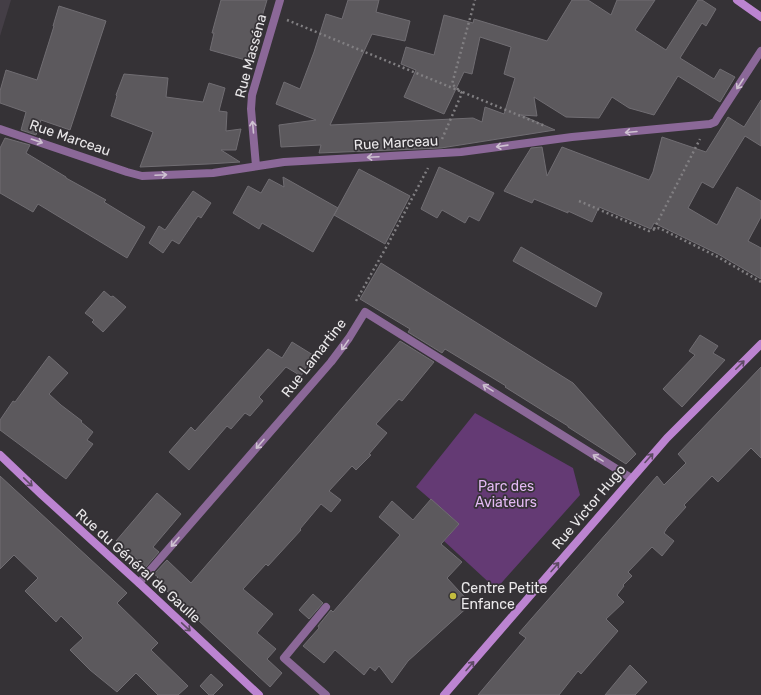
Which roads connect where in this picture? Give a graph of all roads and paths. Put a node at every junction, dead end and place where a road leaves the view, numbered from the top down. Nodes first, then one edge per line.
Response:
1 (280, 0) edge
2 (737, 0) edge
3 (275, 15) junction
4 (761, 17) edge
5 (761, 51) edge
6 (708, 125) junction
7 (0, 129) edge
8 (572, 137) junction
9 (256, 166) junction
10 (579, 201) dead end
11 (654, 230) junction
12 (761, 282) edge
13 (761, 344) edge
14 (0, 455) edge
15 (631, 478) junction
16 (139, 583) junction
17 (326, 607) dead end
18 (259, 695) edge
19 (326, 695) edge
20 (444, 695) edge

1 - 3 street, Rue Masséna
2 - 4 street
3 - 8 path
9 -> 3 street, Rue Masséna
5 -> 6 street
6 -> 8 street, Rue Marceau
6 - 11 path
7 -> 9 street, Rue Marceau
8 -> 9 street, Rue Marceau
10 - 11 path
11 - 12 path
15 -> 13 street, Rue Victor Hugo
14 -> 16 street, Rue du Général de Gaulle
15 -> 16 street, Rue Lamartine
20 -> 15 street, Rue Victor Hugo
16 -> 18 street, Rue du Général de Gaulle
17 - 19 street

